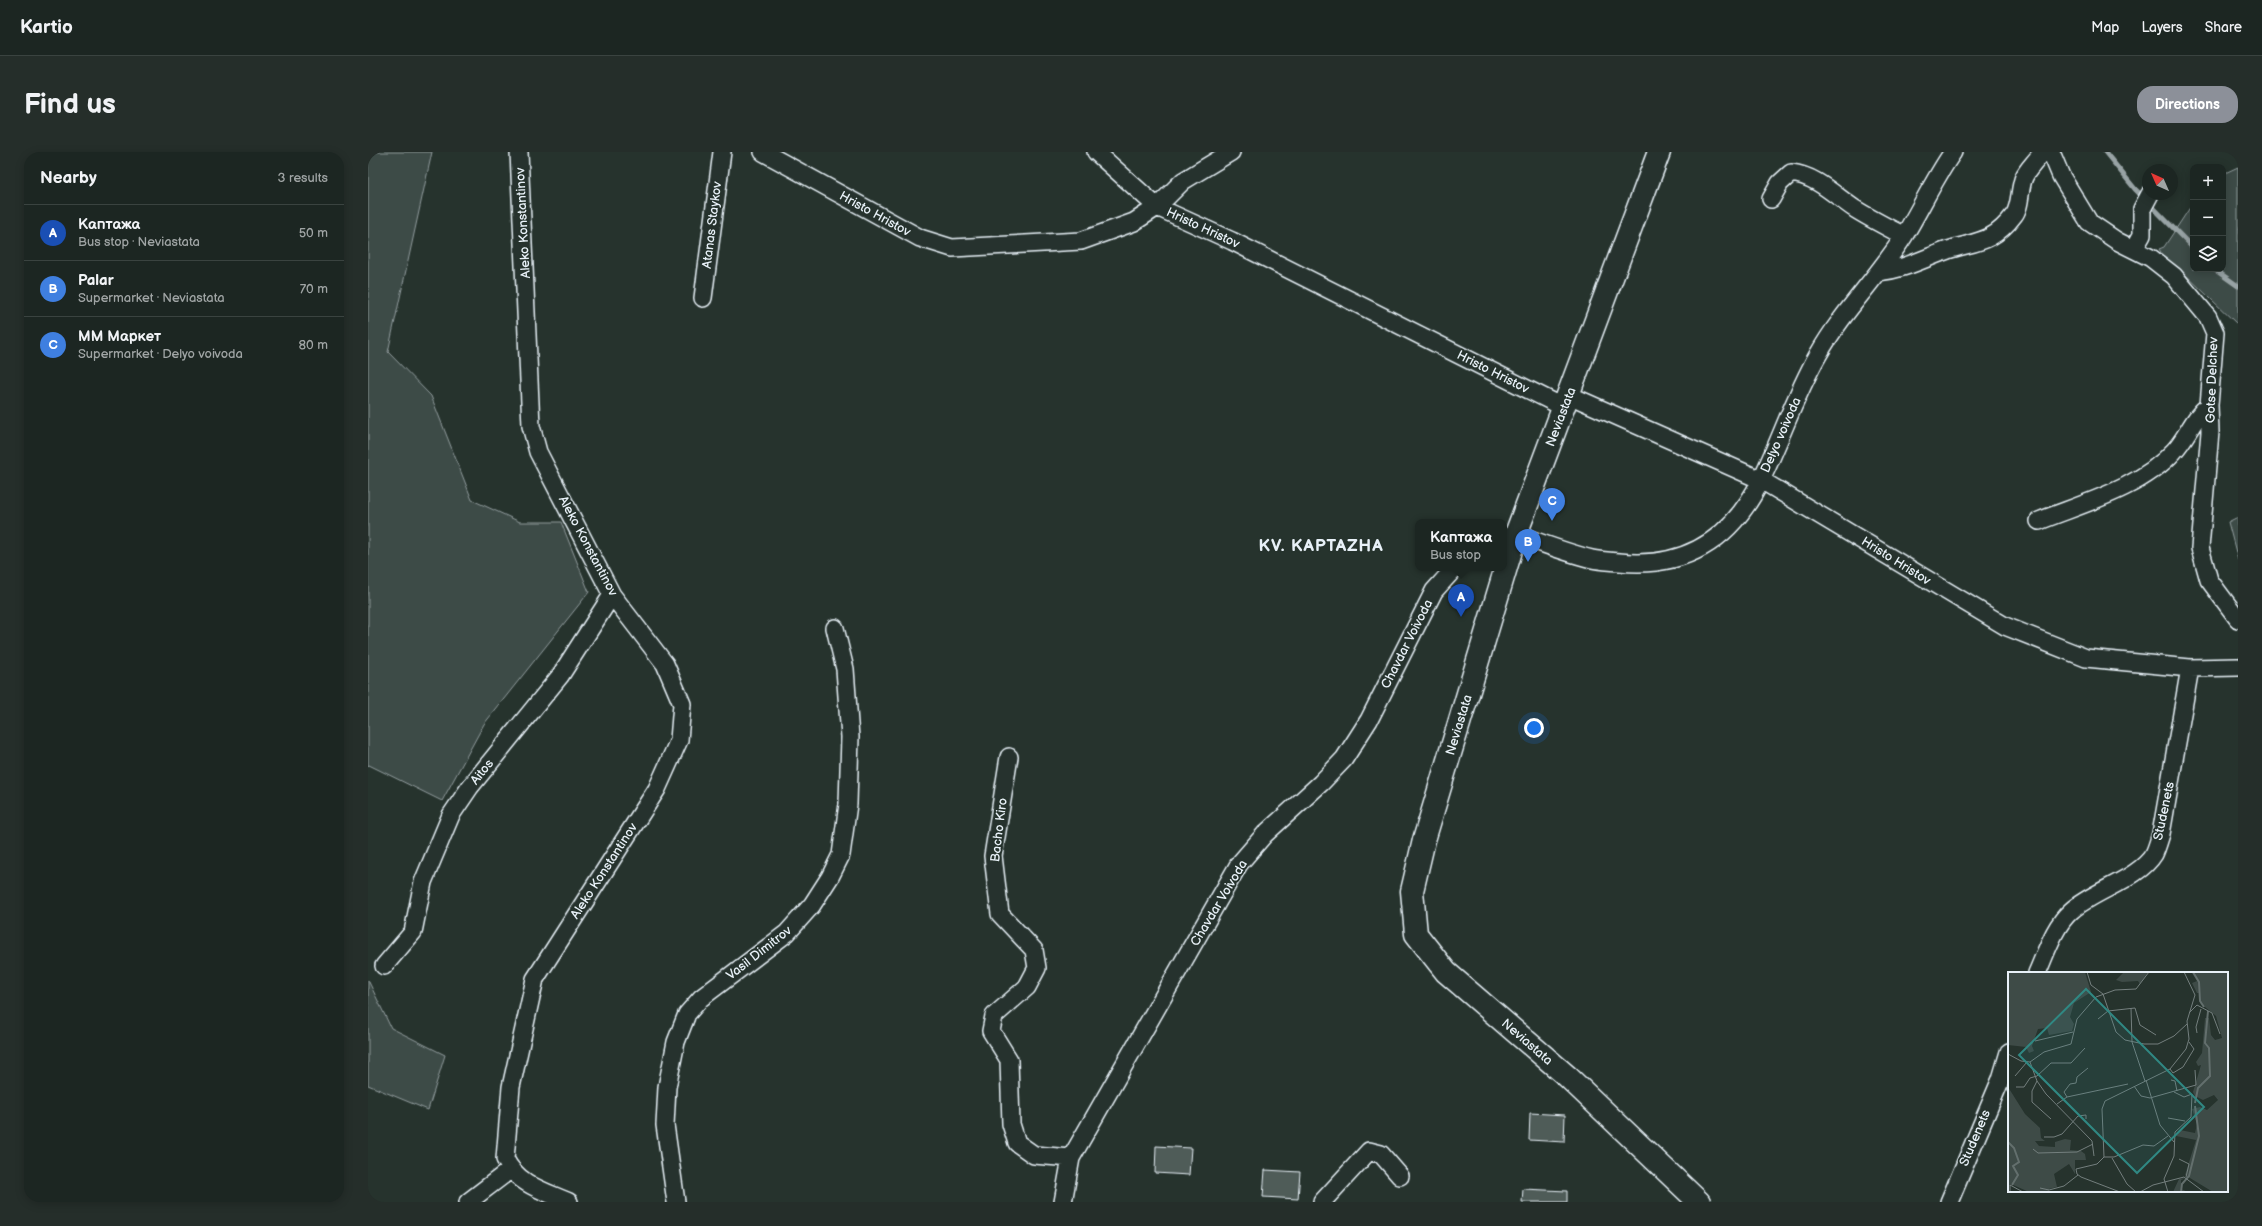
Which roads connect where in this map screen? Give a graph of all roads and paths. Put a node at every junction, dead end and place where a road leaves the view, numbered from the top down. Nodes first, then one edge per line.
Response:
1 (519, 152) edge
2 (722, 152) edge
3 (763, 152) edge
4 (1096, 152) edge
5 (1231, 152) edge
6 (1659, 152) edge
7 (1953, 152) edge
8 (2042, 152) edge
9 (2052, 152) edge
10 (1771, 199) dead end
11 (2147, 200) edge
12 (1157, 207) junction
13 (1904, 236) junction
14 (2134, 249) junction
15 (1878, 272) junction
16 (703, 298) dead end
17 (1567, 402) junction
18 (2209, 405) junction
19 (1761, 480) junction
20 (2039, 521) dead end
21 (1516, 534) junction
22 (1507, 564) edge
23 (1452, 571) edge
24 (1505, 571) edge
25 (612, 595) junction
26 (2238, 619) edge
27 (835, 628) dead end
28 (2238, 667) edge
29 (2190, 668) junction
30 (1009, 757) dead end
31 (384, 966) dead end
32 (2038, 972) edge
33 (2008, 1055) edge
34 (1071, 1158) junction
35 (510, 1170) junction
36 (1400, 1176) dead end
37 (484, 1195) edge
38 (468, 1202) edge
39 (569, 1202) edge
40 (676, 1202) edge
41 (1063, 1202) edge
42 (1322, 1202) edge
43 (1699, 1202) edge
44 (1949, 1202) edge

1 - 25 street, Aleko Konstantinov
2 - 16 street, Atanas Staykov
3 - 12 street, Hristo Hristov
4 - 12 street
5 - 12 street
6 - 17 street, Neviastata
7 - 13 street, Delyo voivoda
8 - 15 street
9 - 14 street, Gotse Delchev
10 - 13 street
11 - 14 street
12 - 17 street, Hristo Hristov
13 - 15 street, Delyo voivoda
14 - 18 street, Gotse Delchev
15 - 19 street, Delyo voivoda
17 - 19 street, Hristo Hristov
17 - 21 street, Neviastata
18 - 20 street
18 - 26 street, Gotse Delchev
19 - 21 street, Delyo voivoda
19 - 29 street, Hristo Hristov
21 - 22 street, Neviastata
23 - 34 street, Chavdar Voivoda
24 - 43 street, Neviastata
25 - 31 street, Aitos
25 - 35 street, Aleko Konstantinov
27 - 40 street, Vasil Dimitrov
28 - 29 street, Hristo Hristov
29 - 32 street, Studenets
30 - 34 street, Bacho Kiro
33 - 44 street, Studenets
34 - 41 street, Chavdar Voivoda
35 - 37 street
35 - 39 street
36 - 42 street
37 - 38 street

